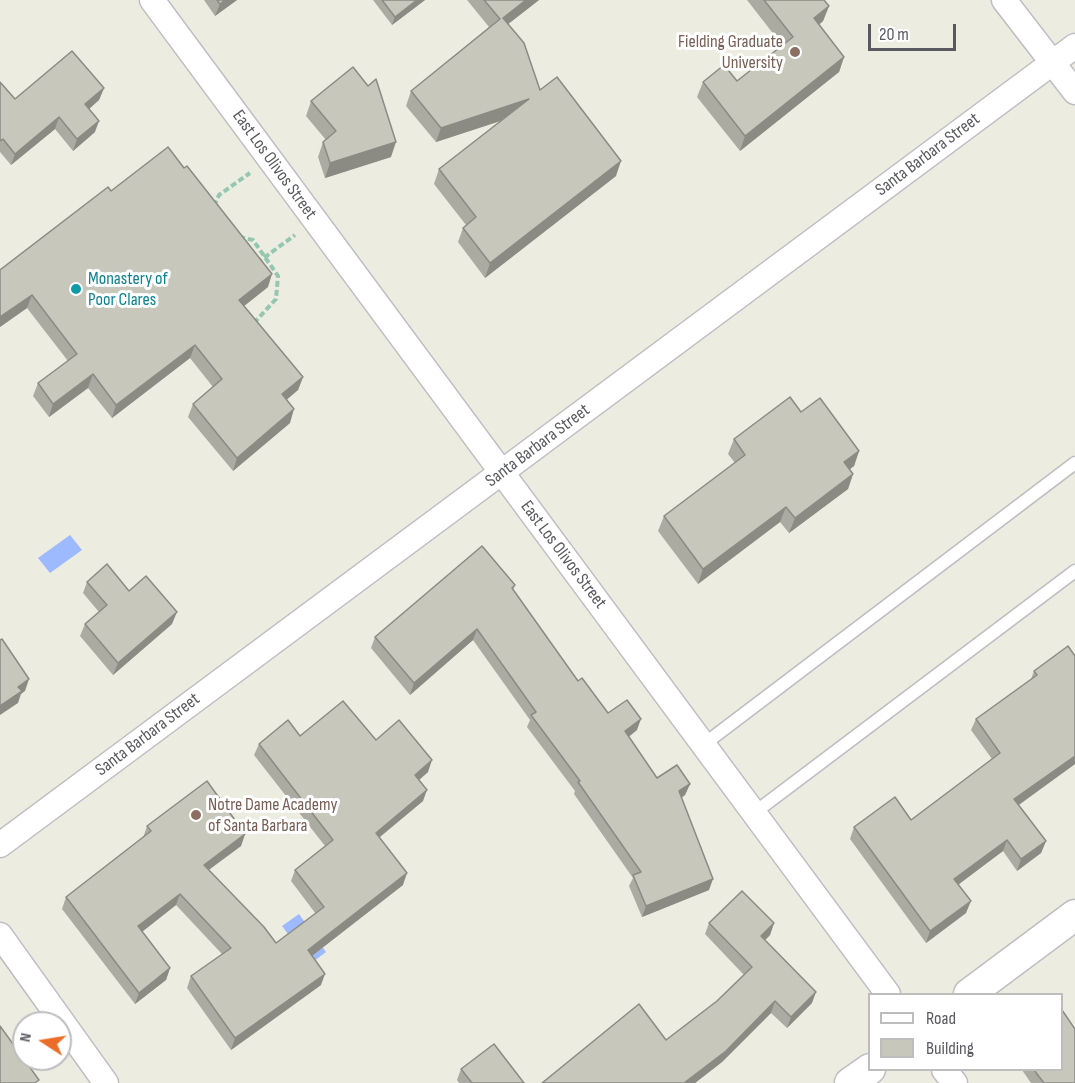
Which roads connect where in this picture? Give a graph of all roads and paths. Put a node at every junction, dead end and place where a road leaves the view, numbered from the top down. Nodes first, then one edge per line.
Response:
1 (152, 0) edge
2 (1004, 0) edge
3 (1075, 46) edge
4 (1053, 64) junction
5 (1075, 92) edge
6 (270, 159) junction
7 (214, 201) junction
8 (208, 206) edge
9 (214, 216) edge
10 (315, 221) junction
11 (232, 238) edge
12 (265, 257) junction
13 (252, 267) edge
14 (248, 329) edge
15 (1075, 463) edge
16 (501, 473) junction
17 (1075, 571) edge
18 (703, 745) junction
19 (753, 813) junction
20 (0, 845) edge
21 (1075, 915) edge
22 (0, 935) edge
23 (887, 993) edge
24 (970, 993) edge
25 (868, 1070) edge
26 (945, 1071) edge
27 (106, 1083) edge
28 (850, 1083) edge
29 (955, 1083) edge

1 - 6 street, East Los Olivos Street
2 - 4 street
3 - 4 street, Santa Barbara Street
4 - 5 street
4 - 16 street, Santa Barbara Street
6 - 7 path
6 - 10 street, East Los Olivos Street
7 - 8 path
7 - 9 path
10 - 12 path
10 - 16 street, East Los Olivos Street
11 - 12 path
12 - 13 path
12 - 14 path
15 - 18 lane
16 - 18 street, East Los Olivos Street
16 - 20 street, Santa Barbara Street
17 - 19 lane
18 - 19 street, East Los Olivos Street
19 - 23 street, East Los Olivos Street
21 - 24 street
22 - 27 street
25 - 28 street
26 - 29 street

